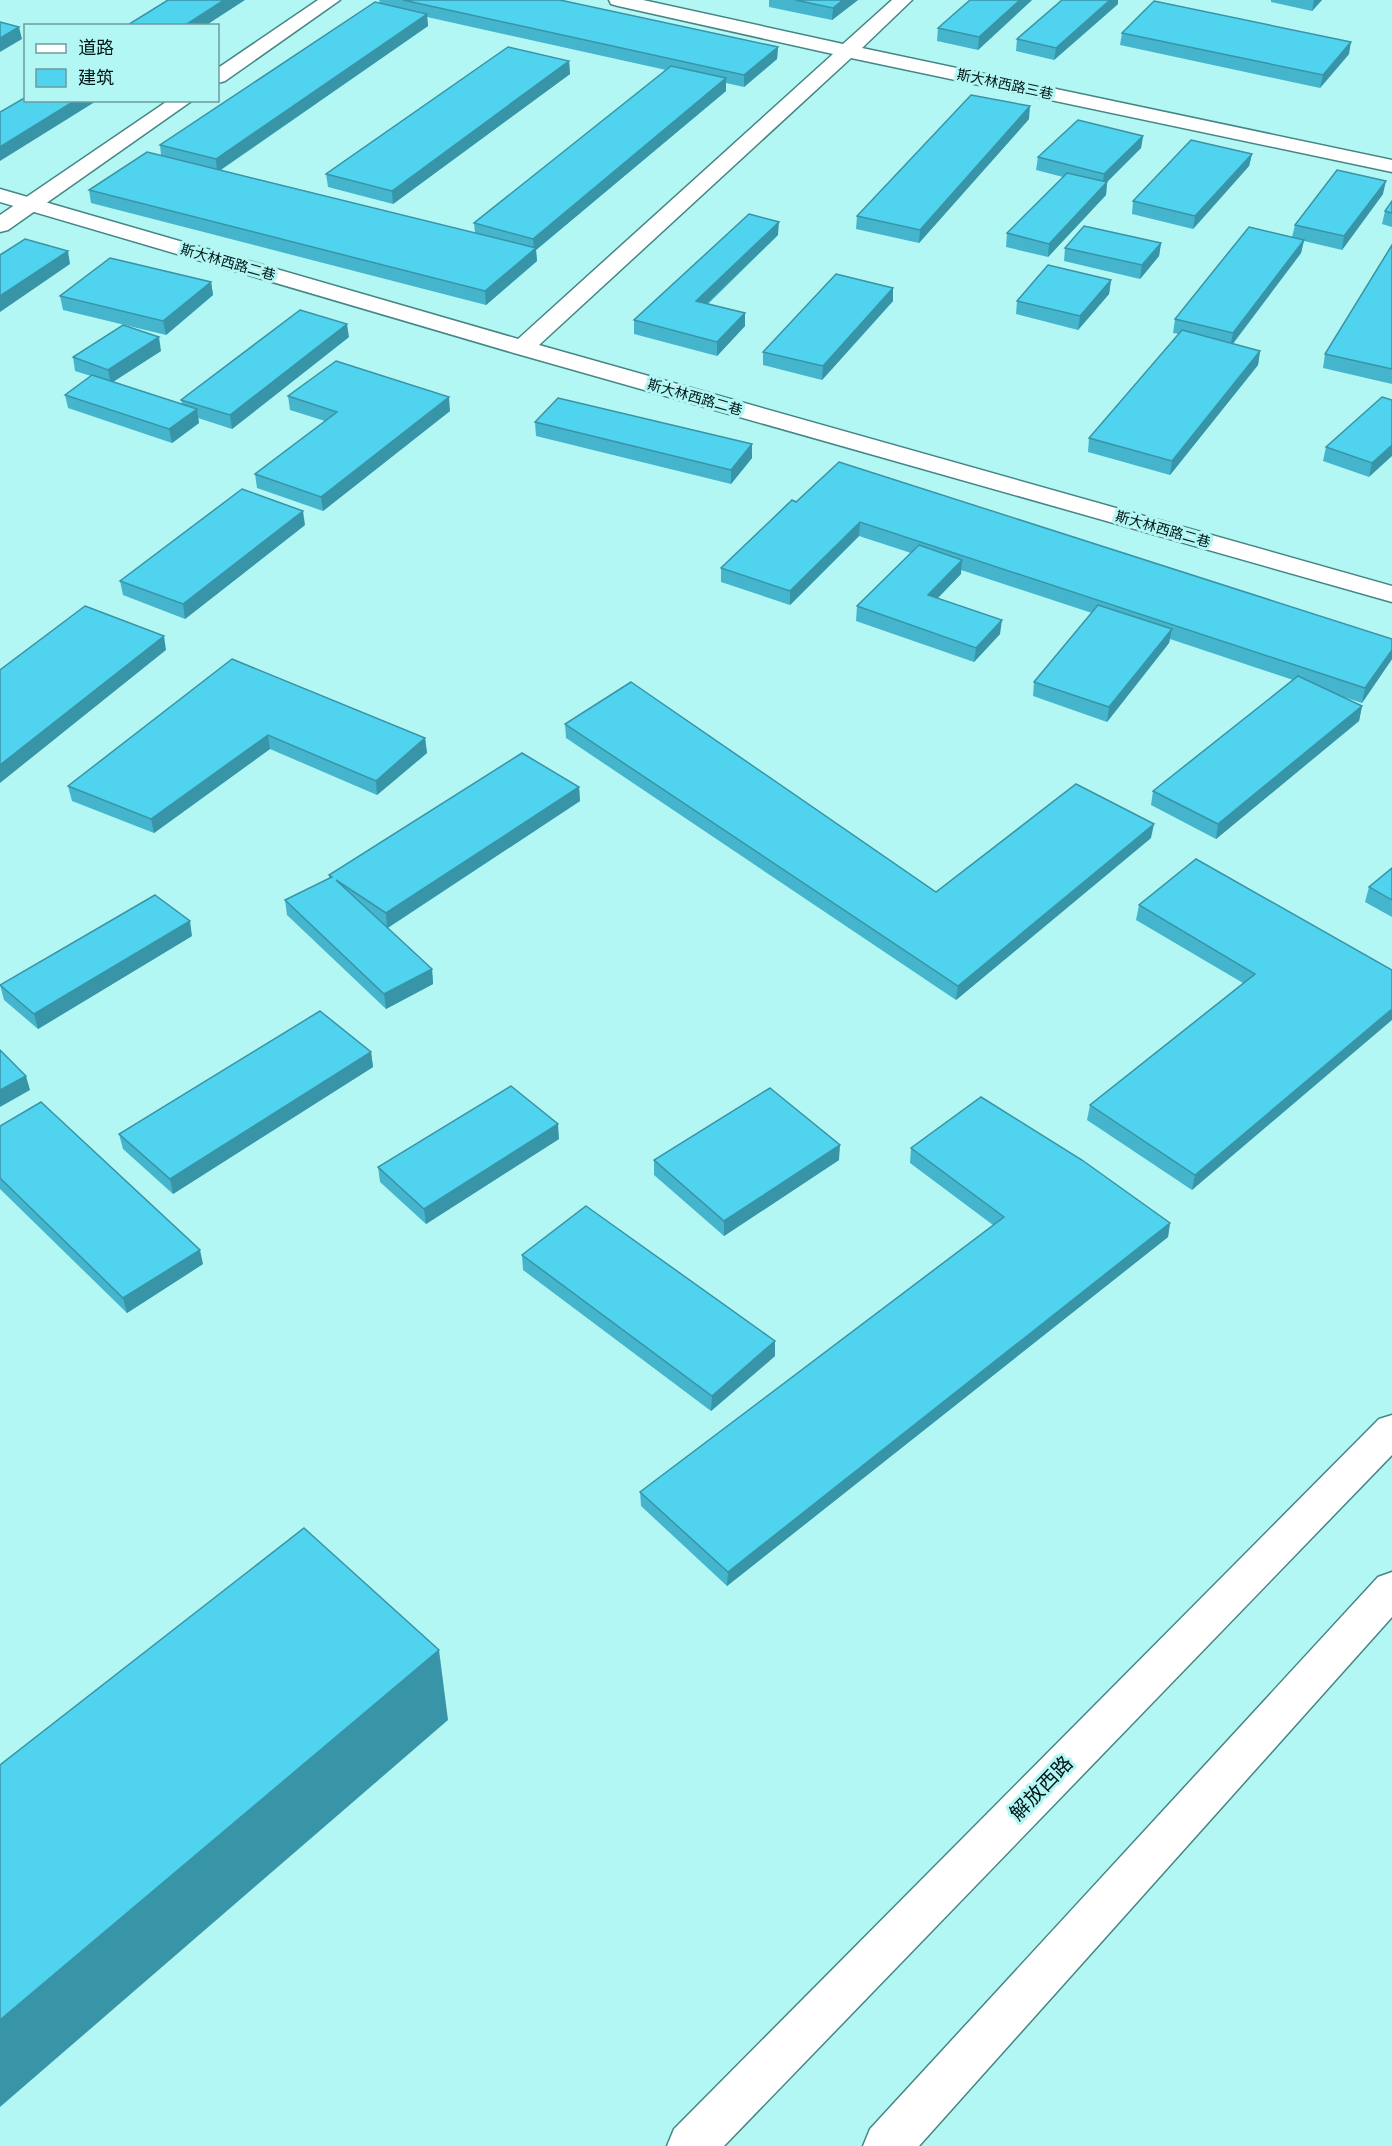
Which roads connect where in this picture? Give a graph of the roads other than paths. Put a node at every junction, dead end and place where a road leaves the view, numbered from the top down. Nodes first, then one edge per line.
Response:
1 (331, 0) edge
2 (618, 0) edge
3 (903, 0) edge
4 (847, 51) junction
5 (219, 76) edge
6 (180, 102) edge
7 (1392, 166) edge
8 (0, 195) edge
9 (31, 204) junction
10 (0, 225) edge
11 (522, 348) junction
12 (1392, 594) edge
13 (1392, 1430) edge
14 (1392, 1589) edge
15 (691, 2146) edge
16 (887, 2146) edge

1 - 5 street
2 - 4 street, 斯大林西路三巷
3 - 4 street
4 - 7 street, 斯大林西路三巷
4 - 11 street
6 - 9 street
8 - 9 street, 斯大林西路二巷
9 - 10 street
9 - 11 street, 斯大林西路二巷
11 - 12 street, 斯大林西路二巷
13 - 15 street, 解放西路
14 - 16 street

